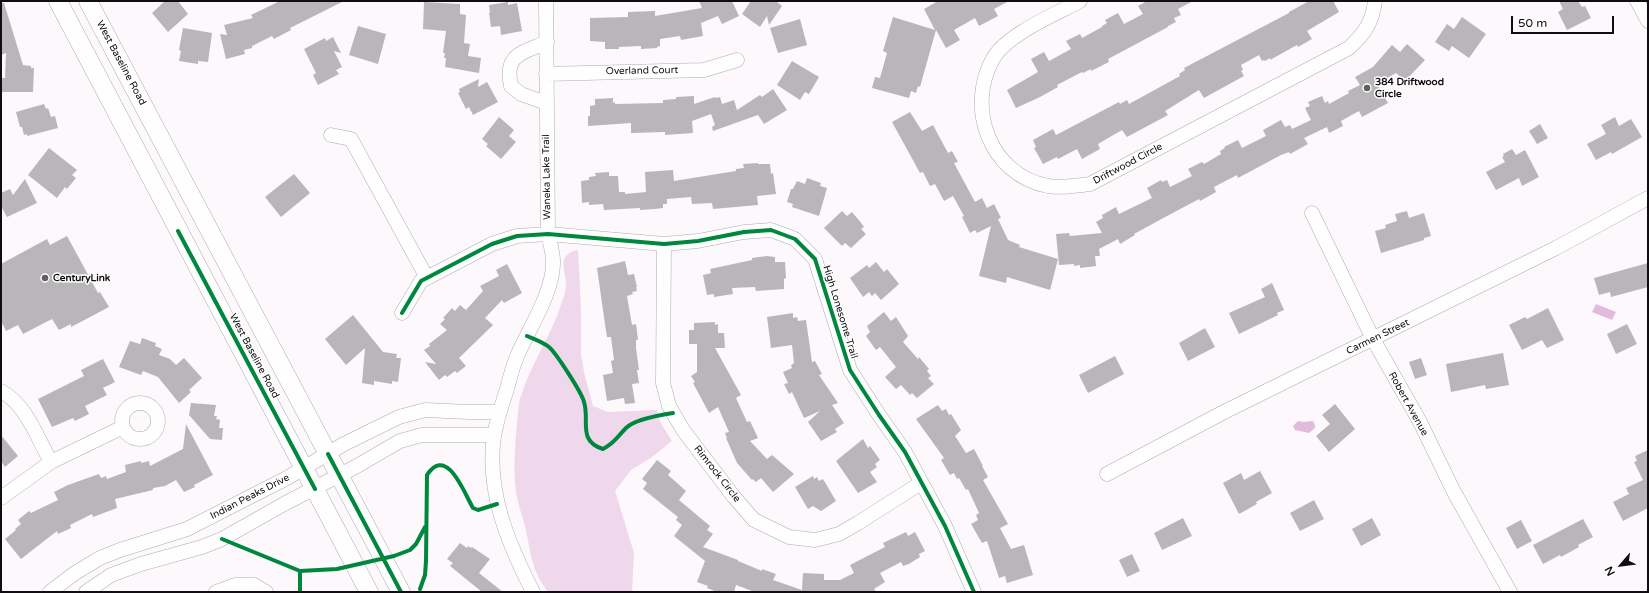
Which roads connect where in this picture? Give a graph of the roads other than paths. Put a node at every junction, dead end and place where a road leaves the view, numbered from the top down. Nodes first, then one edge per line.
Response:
1 (58, 1) edge
2 (88, 1) edge
3 (546, 1) edge
4 (1080, 1) edge
5 (1375, 1) edge
6 (1637, 1) edge
7 (1648, 21) edge
8 (547, 42) junction
9 (737, 60) dead end
10 (546, 74) junction
11 (546, 103) junction
12 (331, 135) dead end
13 (1648, 198) edge
14 (1312, 213) dead end
15 (548, 234) junction
16 (664, 244) junction
17 (427, 278) junction
18 (402, 313) dead end
19 (1373, 339) junction
20 (1, 391) edge
21 (499, 412) junction
22 (123, 427) dead end
23 (494, 435) junction
24 (328, 454) junction
25 (50, 462) junction
26 (304, 468) junction
27 (1107, 474) dead end
28 (340, 475) junction
29 (921, 483) junction
30 (315, 489) junction
31 (1, 498) edge
32 (76, 573) junction
33 (87, 591) edge
34 (50, 592) edge
35 (216, 592) edge
36 (266, 592) edge
37 (369, 592) edge
38 (401, 592) edge
39 (533, 592) edge
40 (974, 592) edge
41 (1510, 592) edge

1 - 26 main road, West Baseline Road
2 - 24 main road, West Baseline Road
3 - 8 street, Waneka Lake Trail
4 - 5 street, Driftwood Circle
6 - 7 street
8 - 10 street, Waneka Lake Trail
8 - 11 street
9 - 10 street, Overland Court
10 - 11 street, Waneka Lake Trail
11 - 15 street, Waneka Lake Trail
12 - 17 street
13 - 19 street, Carmen Street
14 - 19 street, Robert Avenue
15 - 16 street, High Lonesome Trail
15 - 17 street, High Lonesome Trail
15 - 21 street, Waneka Lake Trail
16 - 29 street, High Lonesome Trail
16 - 29 street, Rimrock Circle
17 - 18 street
19 - 27 street, Carmen Street
19 - 41 street, Robert Avenue
20 - 25 street
21 - 23 street, Waneka Lake Trail
21 - 24 street, Indian Peaks Drive
22 - 25 street
23 - 28 street
23 - 39 street, Waneka Lake Trail
24 - 26 street, Indian Peaks Drive
24 - 28 main road, West Baseline Road
25 - 31 street
26 - 30 main road, West Baseline Road
26 - 32 street, Indian Peaks Drive
28 - 30 street
28 - 38 main road, West Baseline Road
29 - 40 street, High Lonesome Trail
30 - 33 street
30 - 37 main road, West Baseline Road
32 - 33 street
32 - 34 street, Indian Peaks Drive
35 - 36 street

